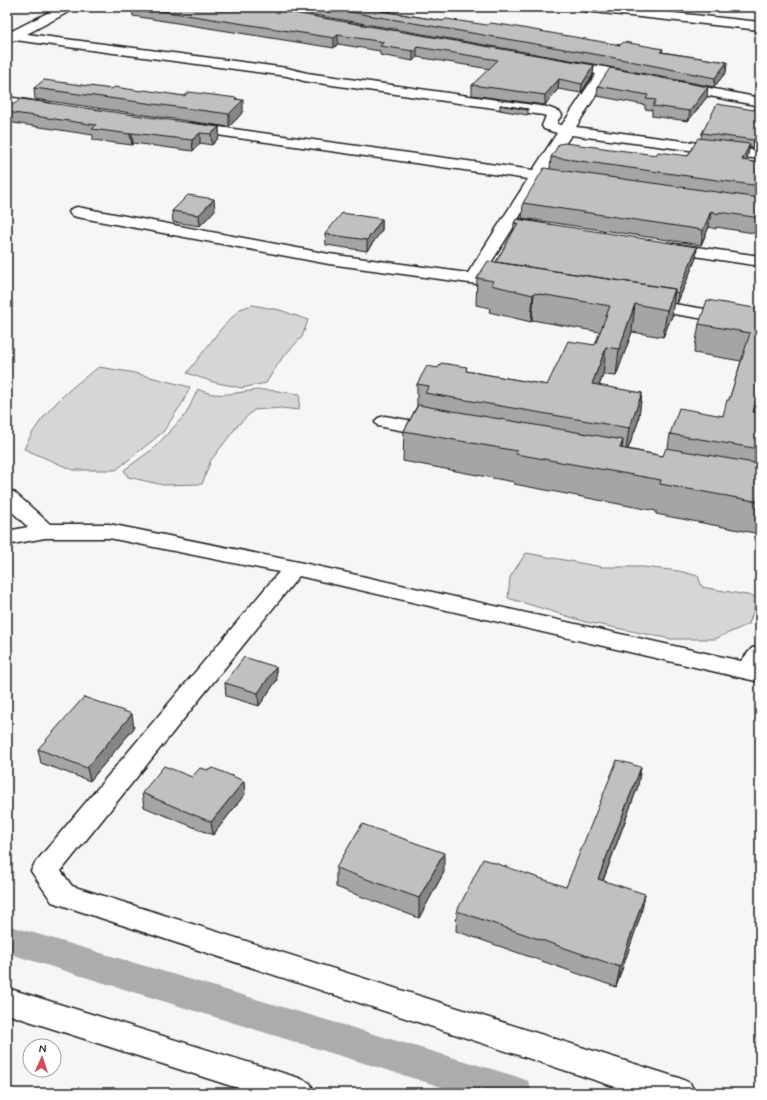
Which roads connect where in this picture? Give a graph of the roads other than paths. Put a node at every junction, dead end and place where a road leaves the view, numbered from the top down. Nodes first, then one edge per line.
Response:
1 (68, 7) edge
2 (584, 7) edge
3 (760, 26) edge
4 (10, 38) edge
5 (554, 62) edge
6 (604, 70) junction
7 (651, 80) edge
8 (667, 83) edge
9 (7, 101) edge
10 (760, 102) edge
11 (62, 109) edge
12 (179, 126) edge
13 (567, 130) junction
14 (760, 156) edge
15 (538, 176) junction
16 (584, 182) edge
17 (77, 212) dead end
18 (508, 222) junction
19 (556, 230) edge
20 (649, 245) edge
21 (760, 261) edge
22 (472, 279) junction
23 (518, 285) edge
24 (624, 301) edge
25 (760, 323) edge
26 (385, 422) dead end
27 (455, 434) edge
28 (7, 496) edge
29 (45, 531) junction
30 (7, 538) edge
31 (294, 568) junction
32 (756, 666) edge
33 (7, 1001) edge
34 (299, 1093) edge
35 (679, 1093) edge

1 - 4 street
2 - 3 street
4 - 13 street
5 - 6 street
6 - 7 street
6 - 13 street
8 - 10 street
9 - 11 street
12 - 15 street
13 - 14 street
13 - 15 street
15 - 16 street
15 - 18 street
17 - 22 street
18 - 19 street
18 - 22 street
20 - 21 street
22 - 23 street
24 - 25 street
26 - 27 street
28 - 29 street
29 - 30 street
29 - 31 street
31 - 32 street
31 - 35 street
33 - 34 street

